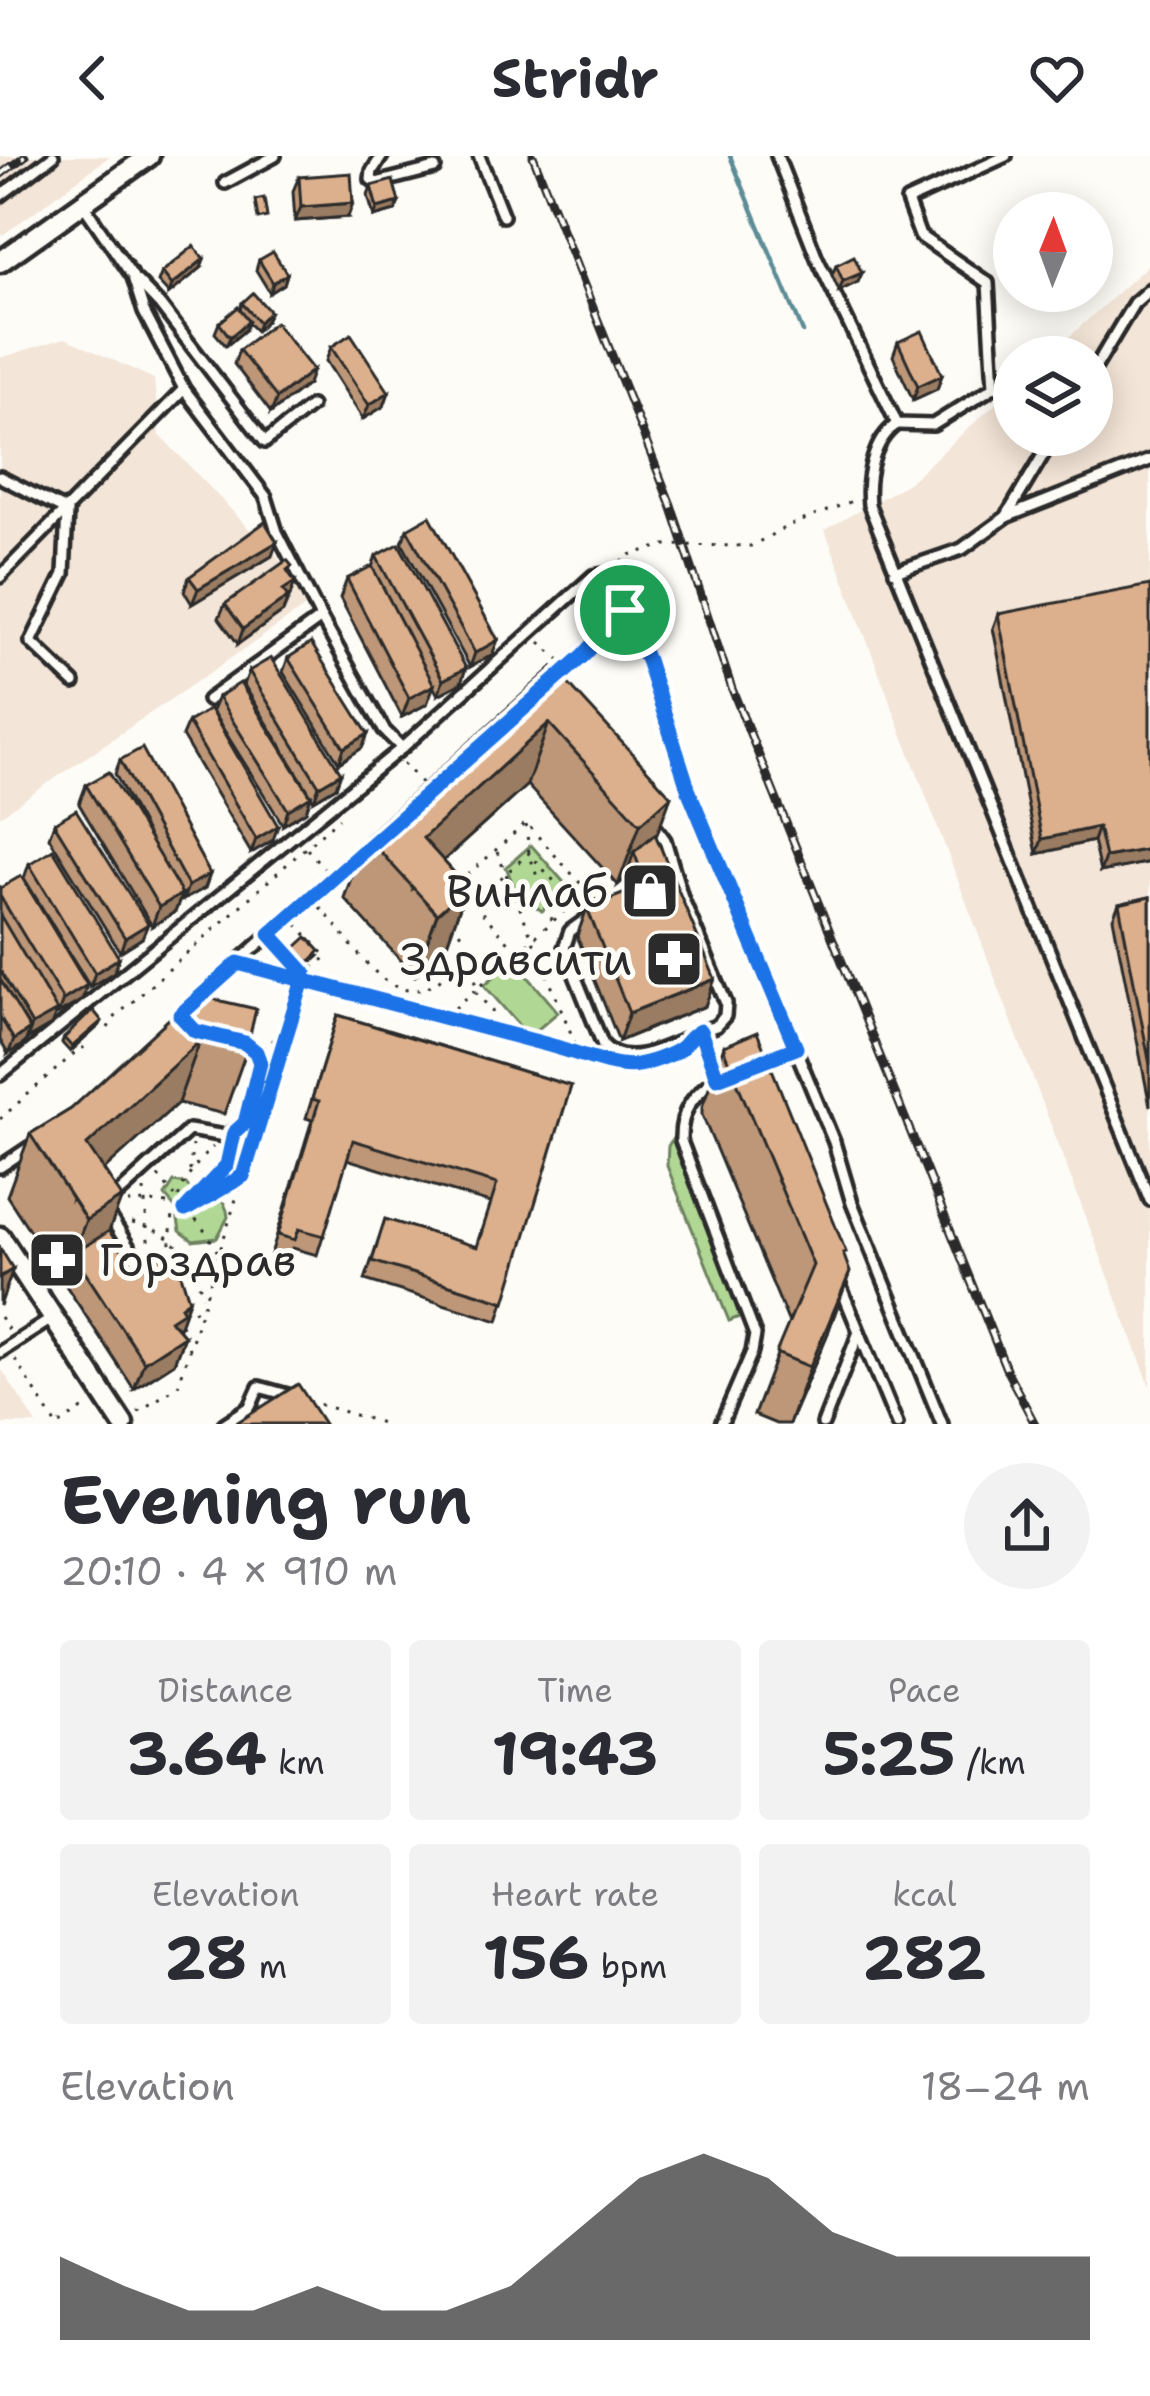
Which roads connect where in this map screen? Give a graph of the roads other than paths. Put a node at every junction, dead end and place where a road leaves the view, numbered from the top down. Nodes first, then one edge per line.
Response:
1 (53, 156) edge
2 (148, 156) edge
3 (275, 156) edge
4 (382, 156) edge
5 (479, 156) edge
6 (777, 156) edge
7 (1006, 156) edge
8 (435, 168) dead end
9 (225, 183) dead end
10 (0, 196) edge
11 (82, 203) junction
12 (503, 216) dead end
13 (0, 262) edge
14 (133, 277) junction
15 (1150, 289) edge
16 (1113, 338) edge
17 (184, 389) junction
18 (311, 406) dead end
19 (897, 424) junction
20 (1042, 456) edge
21 (1150, 460) edge
22 (0, 477) edge
23 (67, 511) junction
24 (1006, 517) junction
25 (895, 572) junction
26 (0, 577) edge
27 (625, 610) junction
28 (321, 618) junction
29 (74, 683) dead end
30 (542, 694) edge
31 (208, 700) dead end
32 (401, 748) junction
33 (641, 810) edge
34 (377, 838) edge
35 (605, 911) edge
36 (180, 1015) edge
37 (683, 1015) edge
38 (695, 1033) junction
39 (223, 1038) edge
40 (796, 1048) junction
41 (751, 1065) edge
42 (734, 1072) edge
43 (0, 1076) edge
44 (717, 1078) junction
45 (34, 1144) edge
46 (0, 1167) edge
47 (1150, 1200) edge
48 (0, 1237) edge
49 (832, 1265) edge
50 (127, 1282) edge
51 (53, 1318) junction
52 (859, 1332) junction
53 (4, 1350) edge
54 (306, 1400) edge
55 (128, 1420) edge
56 (224, 1424) edge
57 (721, 1424) edge
58 (823, 1424) edge
59 (897, 1424) edge
60 (942, 1424) edge

1 - 10 lane
2 - 11 street
3 - 9 lane
4 - 8 lane
5 - 12 lane
6 - 19 lane
7 - 19 lane
11 - 13 street
11 - 14 lane
14 - 17 lane
14 - 18 lane
15 - 16 lane
17 - 23 lane
17 - 28 lane
19 - 25 lane
20 - 24 lane
21 - 24 lane
22 - 23 lane
23 - 26 lane
23 - 29 lane
24 - 25 lane
25 - 47 lane
27 - 30 lane
27 - 32 lane
27 - 40 lane
28 - 31 lane
28 - 32 lane
32 - 43 lane
33 - 38 lane
34 - 36 lane
35 - 38 lane
37 - 38 lane
38 - 44 lane
39 - 50 lane
40 - 41 lane
40 - 60 lane
42 - 44 lane
44 - 57 lane
45 - 46 lane
48 - 51 street
49 - 52 lane
51 - 53 lane
51 - 55 street
52 - 58 lane
52 - 59 lane
54 - 56 lane

